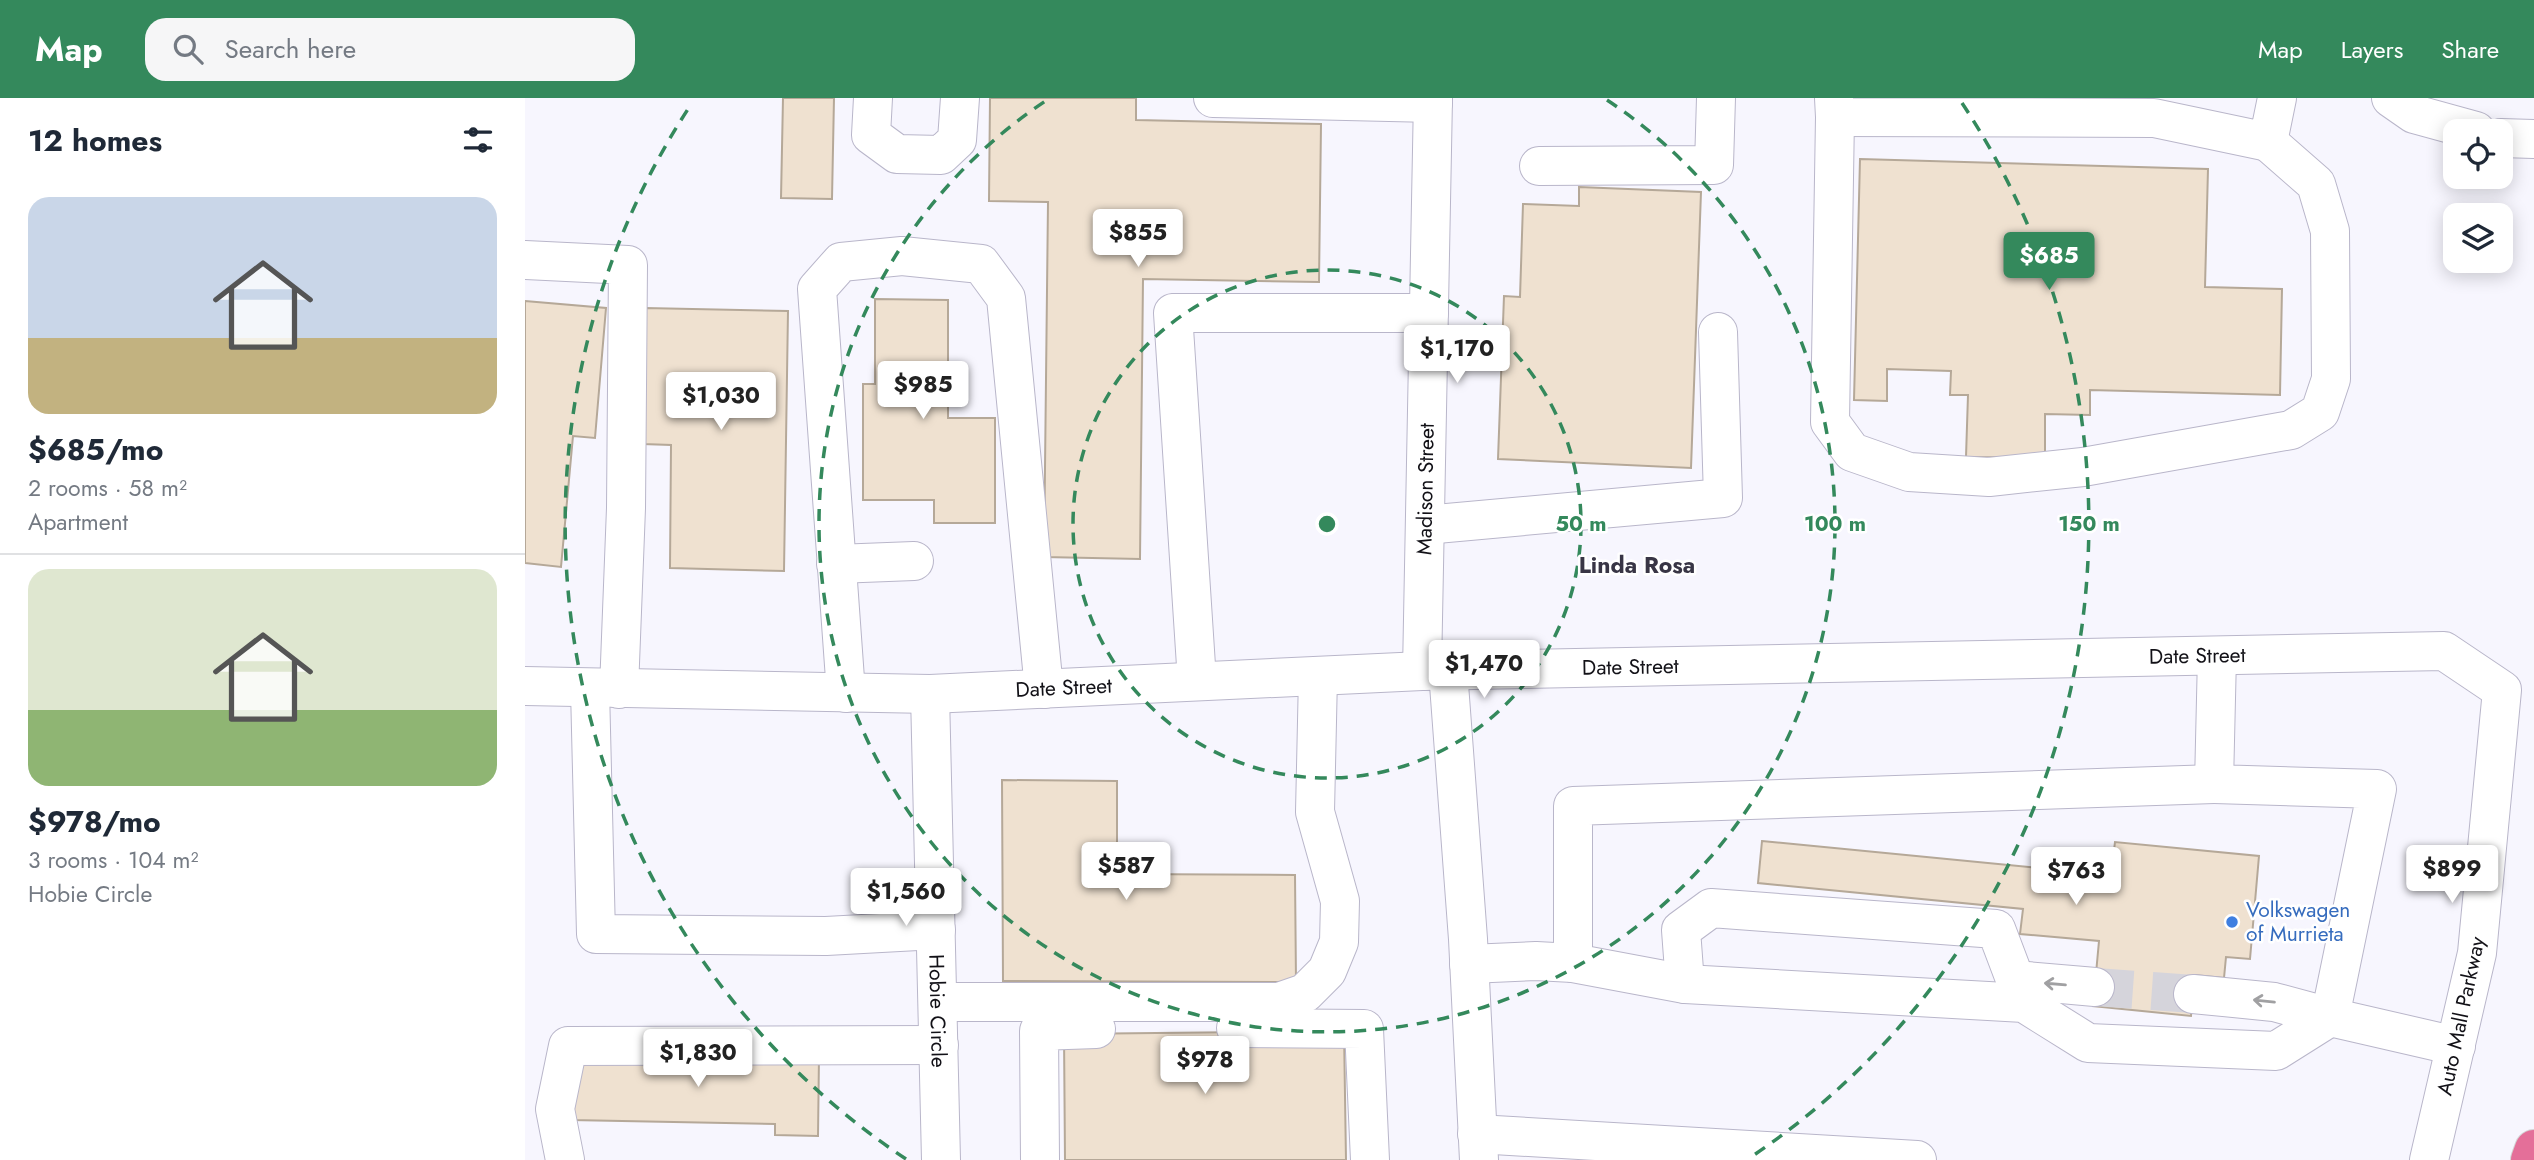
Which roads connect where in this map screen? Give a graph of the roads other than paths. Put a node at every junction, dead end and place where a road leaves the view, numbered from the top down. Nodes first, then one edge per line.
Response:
1 (873, 98) edge
2 (960, 98) edge
3 (1213, 98) edge
4 (1716, 98) edge
5 (2277, 98) edge
6 (2391, 98) edge
7 (1433, 100) edge
8 (1834, 107) edge
9 (2443, 122) edge
10 (2513, 138) edge
11 (2534, 139) edge
12 (2268, 142) junction
13 (1539, 166) dead end
14 (525, 260) edge
15 (1429, 313) junction
16 (1718, 332) dead end
17 (1425, 525) junction
18 (914, 561) dead end
19 (836, 564) junction
20 (2444, 651) joint
21 (2217, 656) junction
22 (1435, 671) junction
23 (1318, 676) junction
24 (1197, 681) junction
25 (525, 686) edge
26 (604, 689) junction
27 (1044, 689) junction
28 (846, 693) junction
29 (930, 694) junction
30 (2214, 784) junction
31 (936, 930) junction
32 (1573, 963) junction
33 (1469, 964) junction
34 (1685, 984) junction
35 (2095, 987) tunnel mouth
36 (2019, 992) junction
37 (2193, 994) tunnel mouth
38 (938, 1002) junction
39 (2330, 1017) junction
40 (1033, 1019) junction
41 (939, 1045) junction
42 (2456, 1046) junction
43 (1478, 1147) edge
44 (2534, 1149) edge
45 (1837, 1158) edge
46 (565, 1160) edge
47 (941, 1160) edge
48 (1040, 1160) edge
49 (1370, 1160) edge
50 (1917, 1160) edge
51 (2429, 1160) edge
52 (2530, 1160) edge

1 - 2 street
3 - 7 street
4 - 13 street
5 - 12 street
6 - 9 street
7 - 15 street, Madison Street
8 - 12 street
8 - 12 street
10 - 11 street
14 - 26 street
15 - 17 street, Madison Street
15 - 24 street
16 - 17 street
17 - 22 street, Madison Street
18 - 19 street
19 - 27 street
19 - 28 street
20 - 21 street, Date Street
20 - 42 street, Auto Mall Parkway
21 - 22 street, Date Street
21 - 30 street
22 - 23 street, Date Street
22 - 33 street, Madison Street
23 - 24 street, Date Street
23 - 40 street
24 - 27 street, Date Street
25 - 26 street, Date Street
26 - 28 street, Date Street
26 - 31 street
27 - 29 street, Date Street
28 - 29 street, Date Street
29 - 31 street, Hobie Circle
30 - 32 street
30 - 39 street
31 - 38 street, Hobie Circle
32 - 33 street
32 - 34 street
33 - 43 street, Madison Street
34 - 36 street
34 - 36 street
35 -> 36 street
36 - 39 street
39 -> 37 street
38 - 40 street
38 - 41 street, Hobie Circle
39 - 42 street
40 - 48 street
40 - 49 street
41 - 46 street
41 - 47 street, Hobie Circle
42 - 51 street, Auto Mall Parkway
43 - 45 street
44 - 52 highway
45 - 50 street

